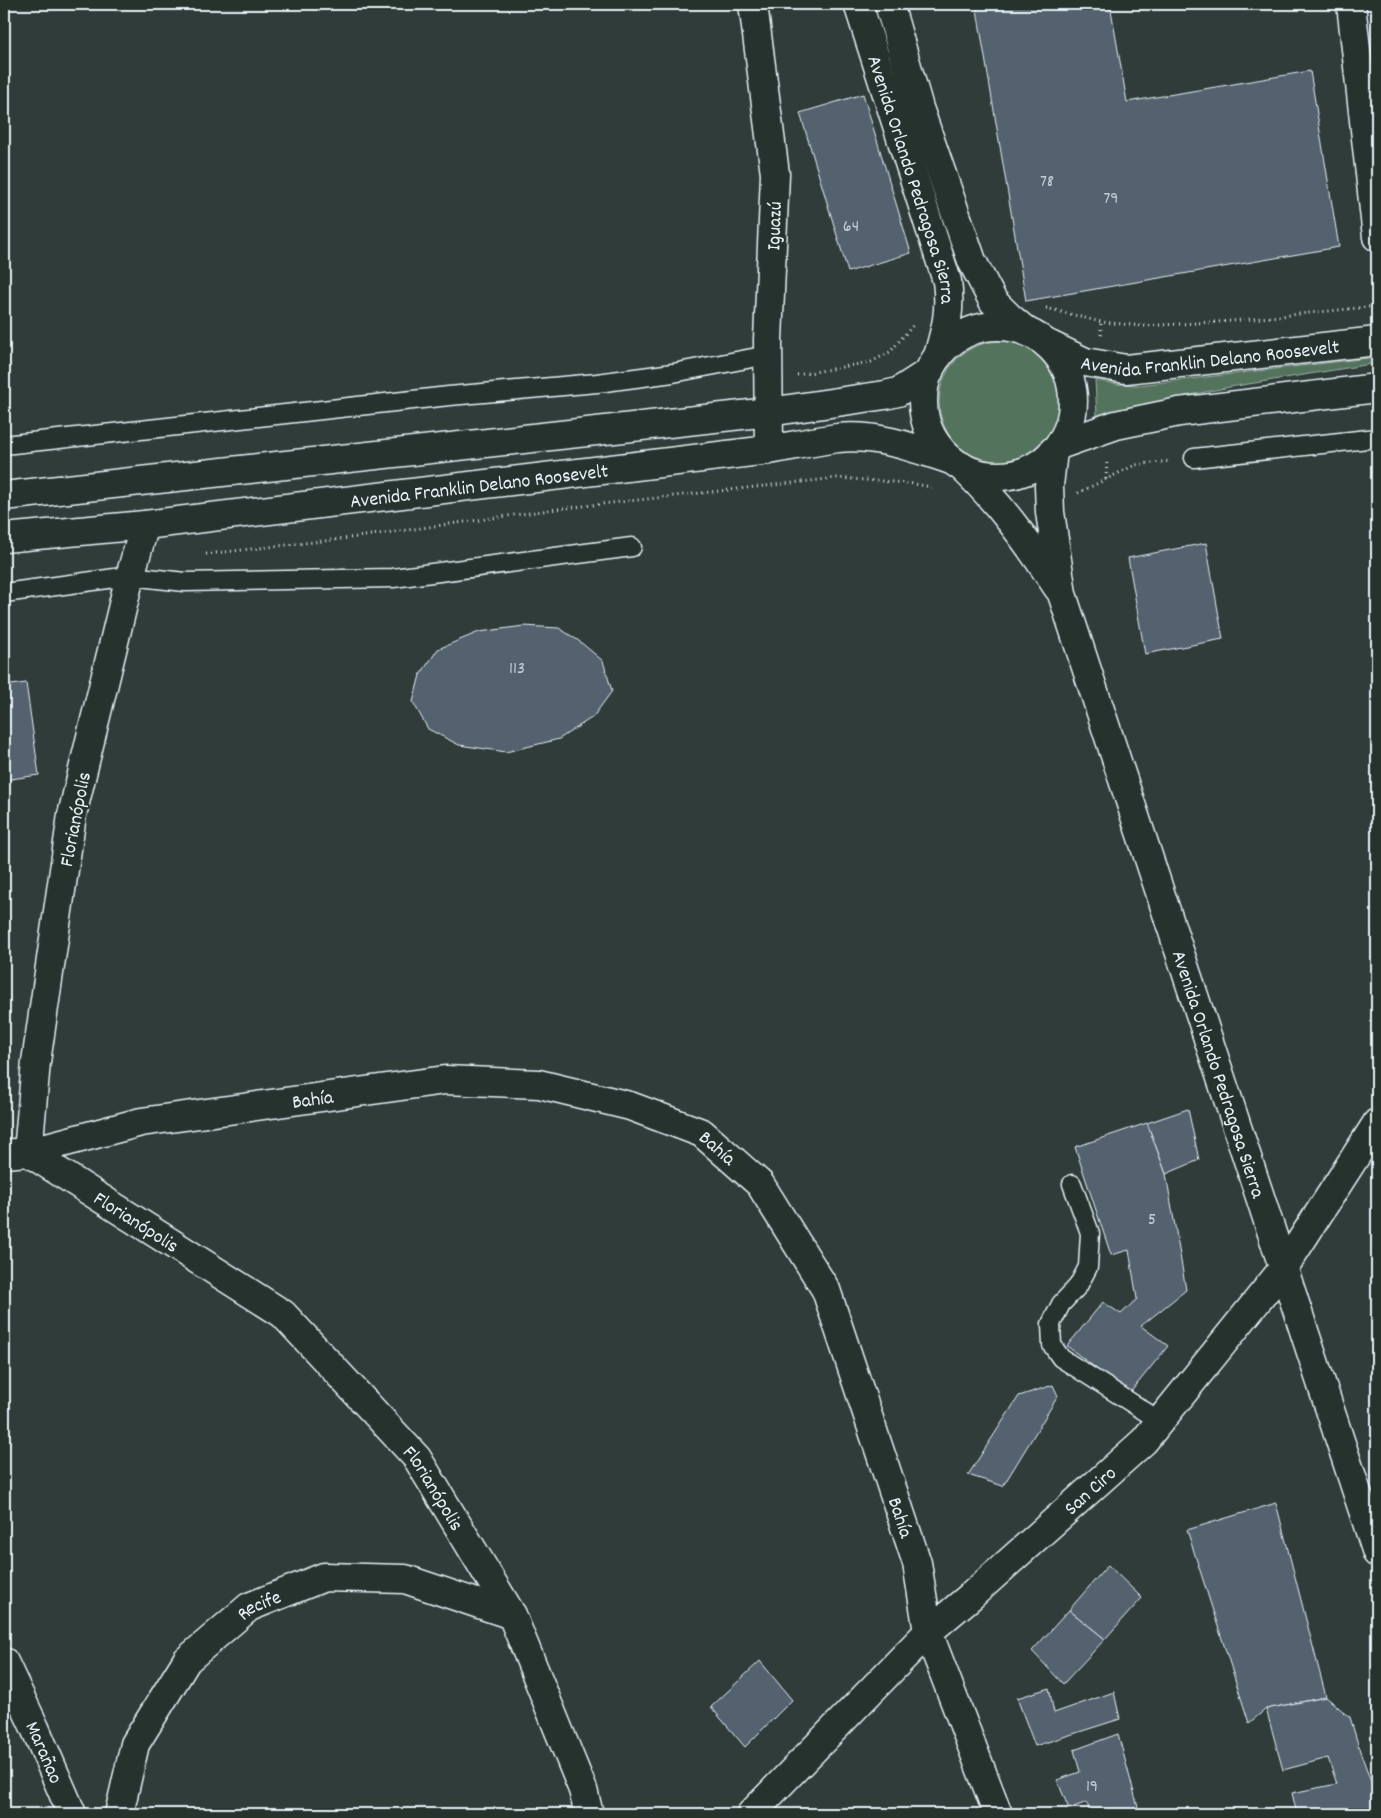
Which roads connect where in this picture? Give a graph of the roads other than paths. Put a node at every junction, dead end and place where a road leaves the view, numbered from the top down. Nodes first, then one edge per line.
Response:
1 (753, 4) edge
2 (858, 4) edge
3 (889, 4) edge
4 (1351, 4) edge
5 (907, 114) junction
6 (1377, 237) edge
7 (1037, 338) junction
8 (1377, 342) edge
9 (768, 355) junction
10 (933, 364) junction
11 (1377, 388) edge
12 (768, 412) junction
13 (1377, 438) edge
14 (4, 445) edge
15 (1056, 448) junction
16 (769, 450) junction
17 (1194, 458) dead end
18 (956, 463) junction
19 (4, 496) edge
20 (145, 525) junction
21 (4, 538) edge
22 (632, 547) dead end
23 (130, 576) junction
24 (4, 593) edge
25 (1062, 594) junction
26 (1377, 1123) edge
27 (16, 1153) edge
28 (1072, 1184) dead end
29 (1283, 1269) junction
30 (1160, 1421) junction
31 (1377, 1553) edge
32 (512, 1615) junction
33 (928, 1632) junction
34 (4, 1662) edge
35 (72, 1814) edge
36 (119, 1814) edge
37 (589, 1814) edge
38 (751, 1814) edge
39 (998, 1814) edge

1 - 9 street, Iguazú
2 - 5 street, Avenida Orlando Pedragosa Sierra
3 - 5 street, Avenida Orlando Pedragosa Sierra
4 - 6 street
5 - 7 street, Avenida Orlando Pedragosa Sierra
5 - 10 street, Avenida Orlando Pedragosa Sierra
7 - 8 street, Avenida Franklin Delano Roosevelt
7 - 10 street
7 - 15 street
9 - 12 street, Iguazú
9 - 14 lane
10 - 12 street, Avenida Franklin Delano Roosevelt
10 - 18 street
11 - 15 street
12 - 16 street, Iguazú
12 - 19 street, Avenida Franklin Delano Roosevelt
13 - 17 lane
15 - 18 street
15 - 25 street, Avenida Orlando Pedragosa Sierra
16 - 18 street, Avenida Franklin Delano Roosevelt
16 - 20 street, Avenida Franklin Delano Roosevelt
18 - 25 street, Avenida Orlando Pedragosa Sierra
20 - 21 street, Avenida Franklin Delano Roosevelt
20 - 23 street, Florianópolis
22 - 23 lane
23 - 24 lane
23 - 27 street, Florianópolis
25 - 29 street, Avenida Orlando Pedragosa Sierra
26 - 29 street, San Ciro
27 - 32 street, Florianópolis
27 - 33 street, Bahía
28 - 30 lane
29 - 30 street, San Ciro
29 - 31 street, Avenida Orlando Pedragosa Sierra
30 - 33 street, San Ciro
32 - 36 street, Recife
32 - 37 street, Florianópolis
33 - 38 street, San Ciro
33 - 39 street, Bahía
34 - 35 street, Marañao

